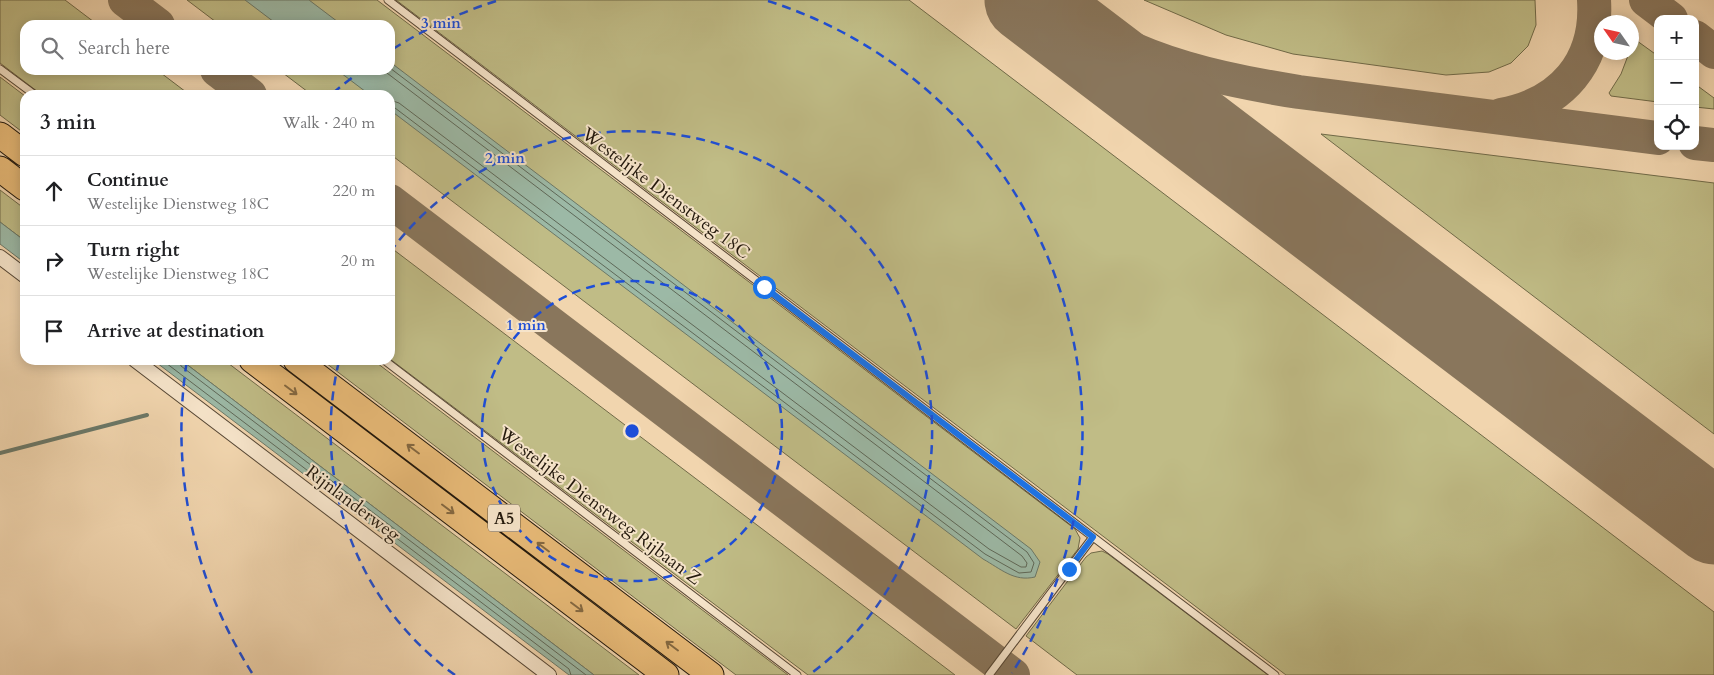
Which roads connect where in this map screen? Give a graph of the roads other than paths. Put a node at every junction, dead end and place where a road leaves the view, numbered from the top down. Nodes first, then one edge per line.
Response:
1 (388, 0) edge
2 (0, 69) edge
3 (28, 90) edge
4 (0, 135) edge
5 (20, 150) edge
6 (0, 168) edge
7 (20, 184) edge
8 (0, 257) edge
9 (20, 272) edge
10 (142, 365) edge
11 (259, 365) edge
12 (303, 365) edge
13 (391, 365) edge
14 (1093, 537) junction
15 (549, 675) edge
16 (666, 675) edge
17 (711, 675) edge
18 (797, 675) edge
19 (989, 675) edge
20 (1276, 675) edge

1 - 14 lane, Westelijke Dienstweg 18C
2 - 3 lane
4 - 5 highway
6 - 7 highway
8 - 9 street
10 - 15 street, Rijnlanderweg
11 -> 16 highway, A5
17 -> 12 highway, A5
13 - 18 lane, Westelijke Dienstweg Rijbaan Z
14 - 19 lane
14 - 20 lane, Westelijke Dienstweg 18C

